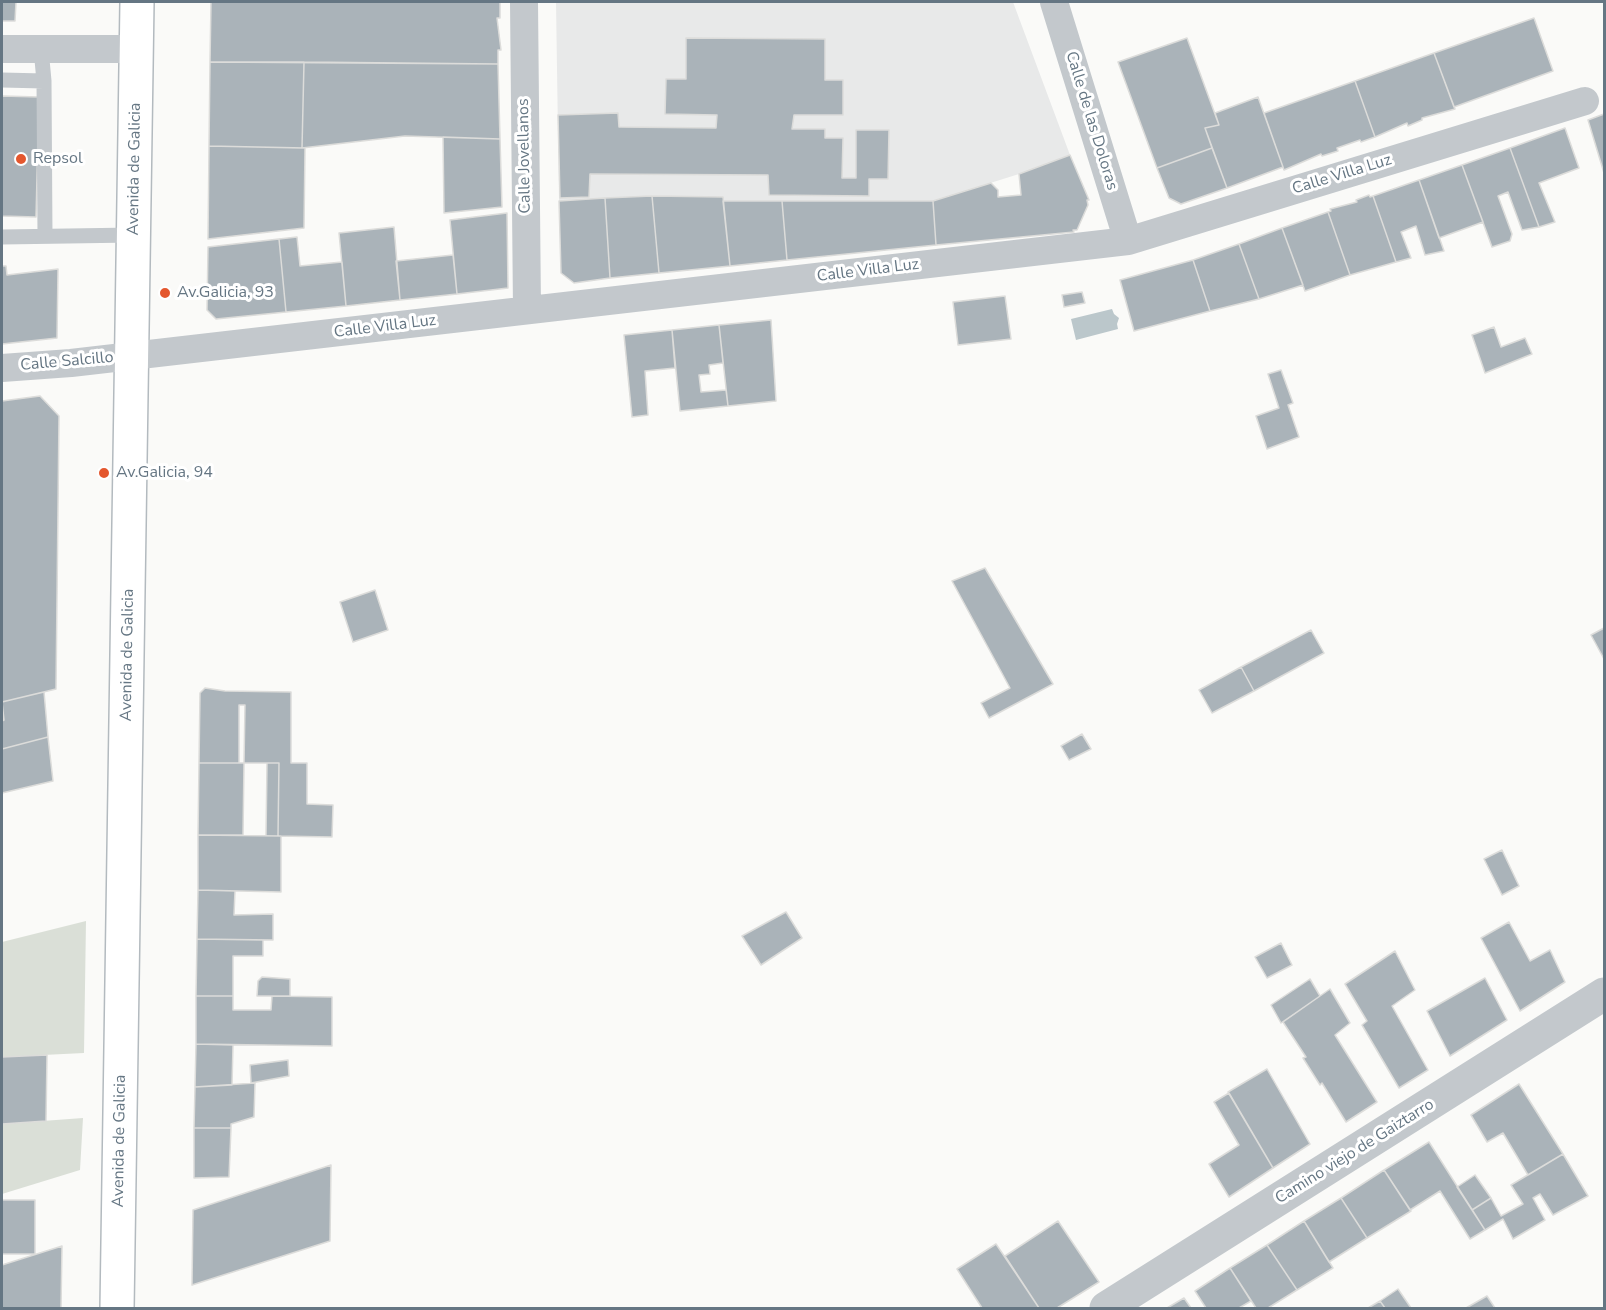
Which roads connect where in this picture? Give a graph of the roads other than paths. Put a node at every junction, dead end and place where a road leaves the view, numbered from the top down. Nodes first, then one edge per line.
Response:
1 (137, 2) edge
2 (524, 2) edge
3 (1054, 2) edge
4 (2, 49) edge
5 (41, 49) junction
6 (136, 49) junction
7 (2, 81) edge
8 (44, 81) junction
9 (1585, 101) dead end
10 (134, 235) junction
11 (45, 236) junction
12 (2, 237) edge
13 (1128, 241) junction
14 (527, 310) junction
15 (132, 356) junction
16 (2, 368) edge
17 (1605, 994) edge
18 (117, 1308) edge
19 (1106, 1308) edge

1 - 6 main road, Avenida de Galicia
2 - 14 street, Calle Jovellanos
3 - 13 street, Calle de las Doloras
4 - 5 street
5 - 6 street
5 - 8 lane
6 - 10 main road, Avenida de Galicia
7 - 8 lane
8 - 11 lane
9 - 13 street, Calle Villa Luz
10 - 11 lane
10 - 15 main road, Avenida de Galicia
11 - 12 lane
13 - 14 street, Calle Villa Luz
14 - 15 street, Calle Villa Luz
15 - 16 street, Calle Salcillo
15 - 18 main road, Avenida de Galicia
17 - 19 street, Camino viejo de Gaiztarro

